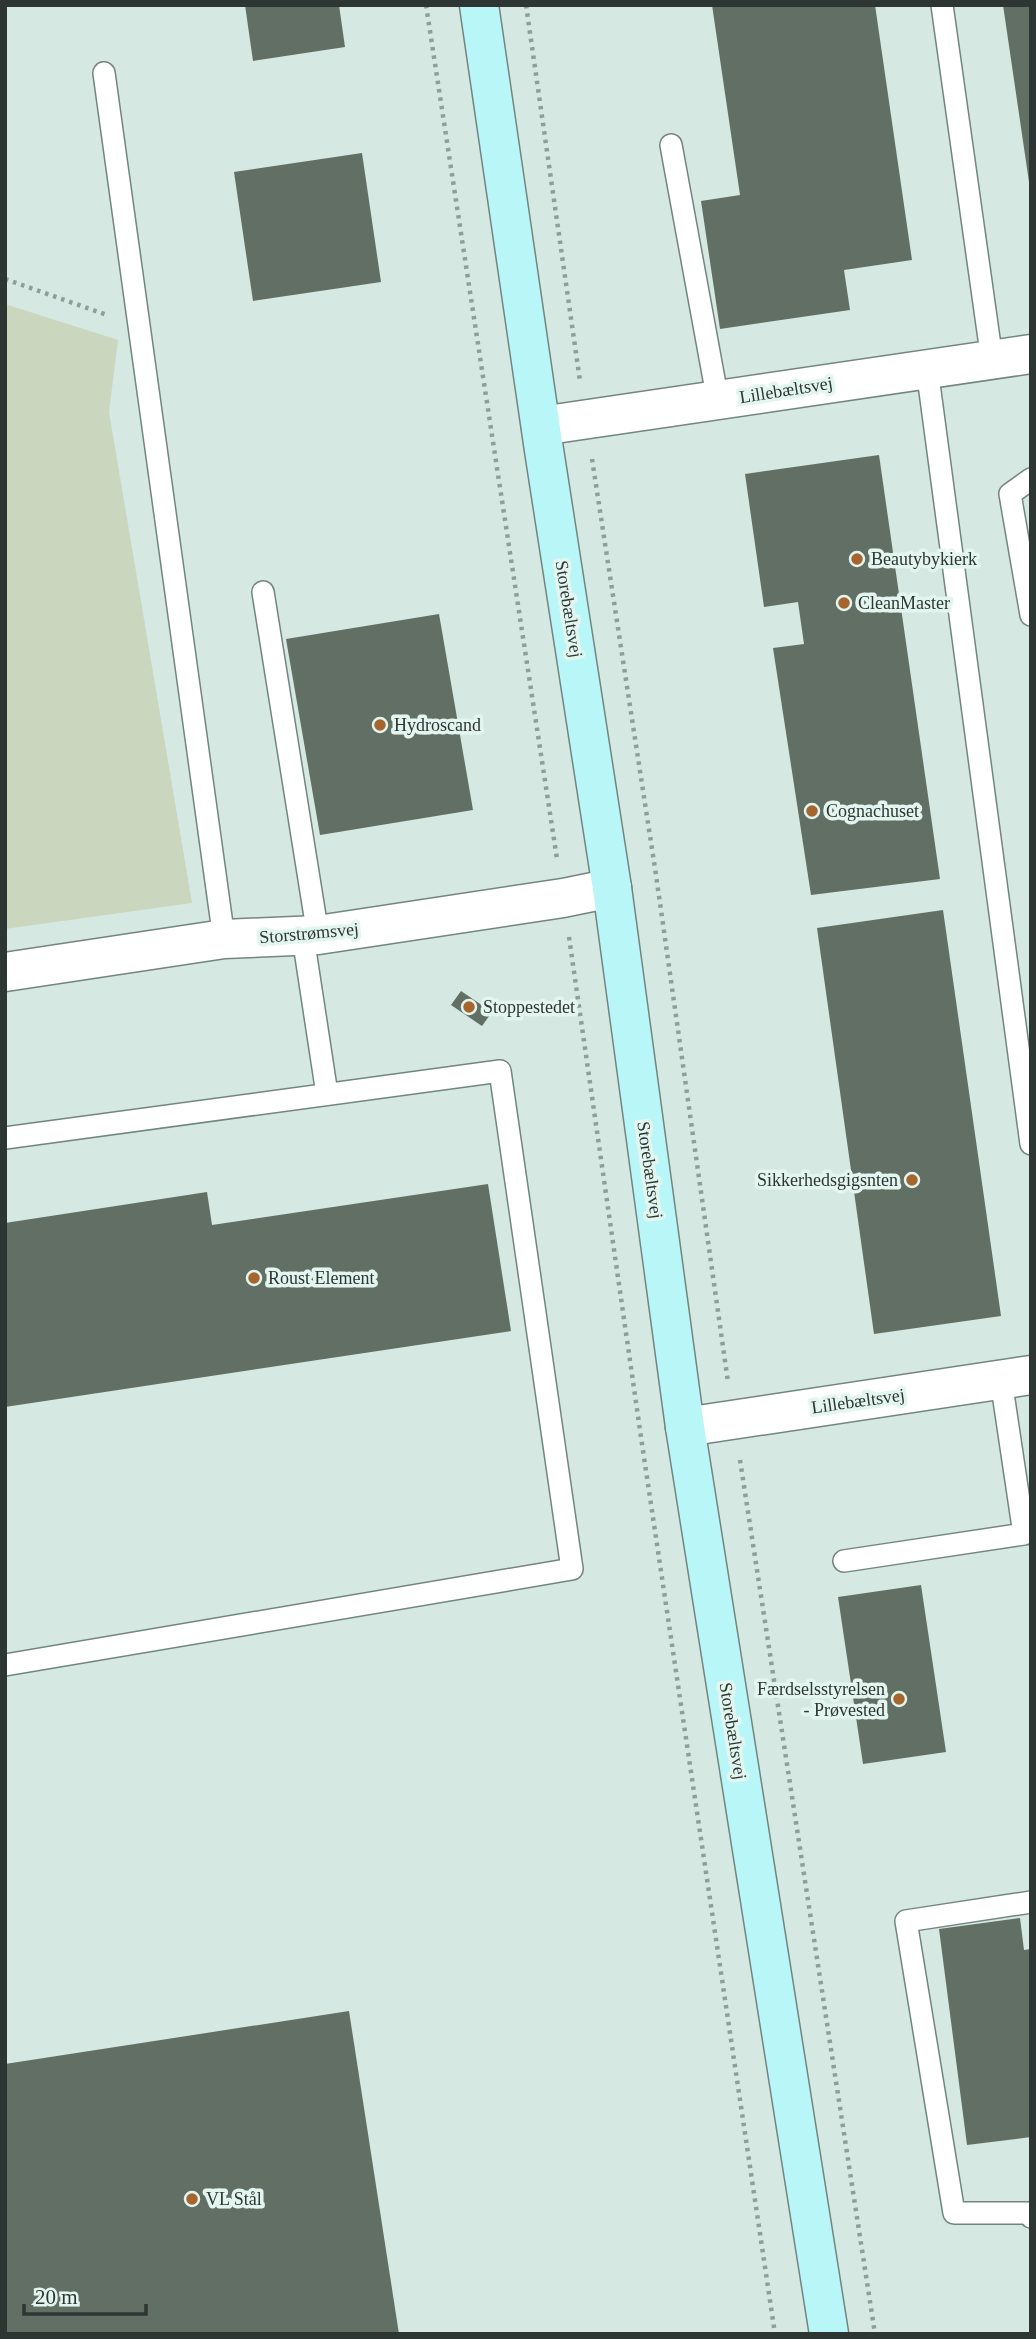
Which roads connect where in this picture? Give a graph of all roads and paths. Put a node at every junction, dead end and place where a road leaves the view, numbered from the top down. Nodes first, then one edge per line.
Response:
1 (426, 5) edge
2 (479, 5) edge
3 (526, 5) edge
4 (942, 5) edge
5 (104, 73) dead end
6 (671, 145) dead end
7 (5, 279) edge
8 (139, 326) junction
9 (1031, 354) edge
10 (992, 360) junction
11 (927, 369) junction
12 (718, 401) junction
13 (586, 421) junction
14 (541, 426) junction
15 (1031, 479) edge
16 (263, 592) dead end
17 (1031, 615) edge
18 (612, 888) junction
19 (563, 898) junction
20 (311, 936) junction
21 (224, 939) junction
22 (5, 972) edge
23 (327, 1094) junction
24 (5, 1138) edge
25 (1031, 1144) edge
26 (1016, 1378) edge
27 (734, 1419) junction
28 (685, 1427) junction
29 (844, 1561) dead end
30 (5, 1665) edge
31 (1031, 1902) edge
32 (1031, 2217) edge
33 (775, 2334) edge
34 (829, 2334) edge
35 (875, 2334) edge

1 - 19 path
2 - 14 street, Storebæltsvej
3 - 13 path
4 - 10 lane
5 - 8 lane
6 - 12 lane
7 - 8 path
8 - 21 lane
9 - 10 street, Lillebæltsvej
10 - 11 street, Lillebæltsvej
11 - 12 street, Lillebæltsvej
11 - 25 lane
12 - 13 street, Lillebæltsvej
13 - 14 street, Lillebæltsvej
13 - 27 path
14 - 18 street, Storebæltsvej
15 - 17 lane
16 - 20 lane
18 - 19 street, Storstrømsvej
18 - 28 street, Storebæltsvej
19 - 20 street, Storstrømsvej
19 - 33 path
20 - 21 street, Storstrømsvej
20 - 23 lane
21 - 22 street, Storstrømsvej
23 - 24 lane
23 - 30 lane
26 - 27 street, Lillebæltsvej
26 - 29 lane
27 - 28 street, Lillebæltsvej
27 - 35 path
28 - 34 street, Storebæltsvej
31 - 32 lane

